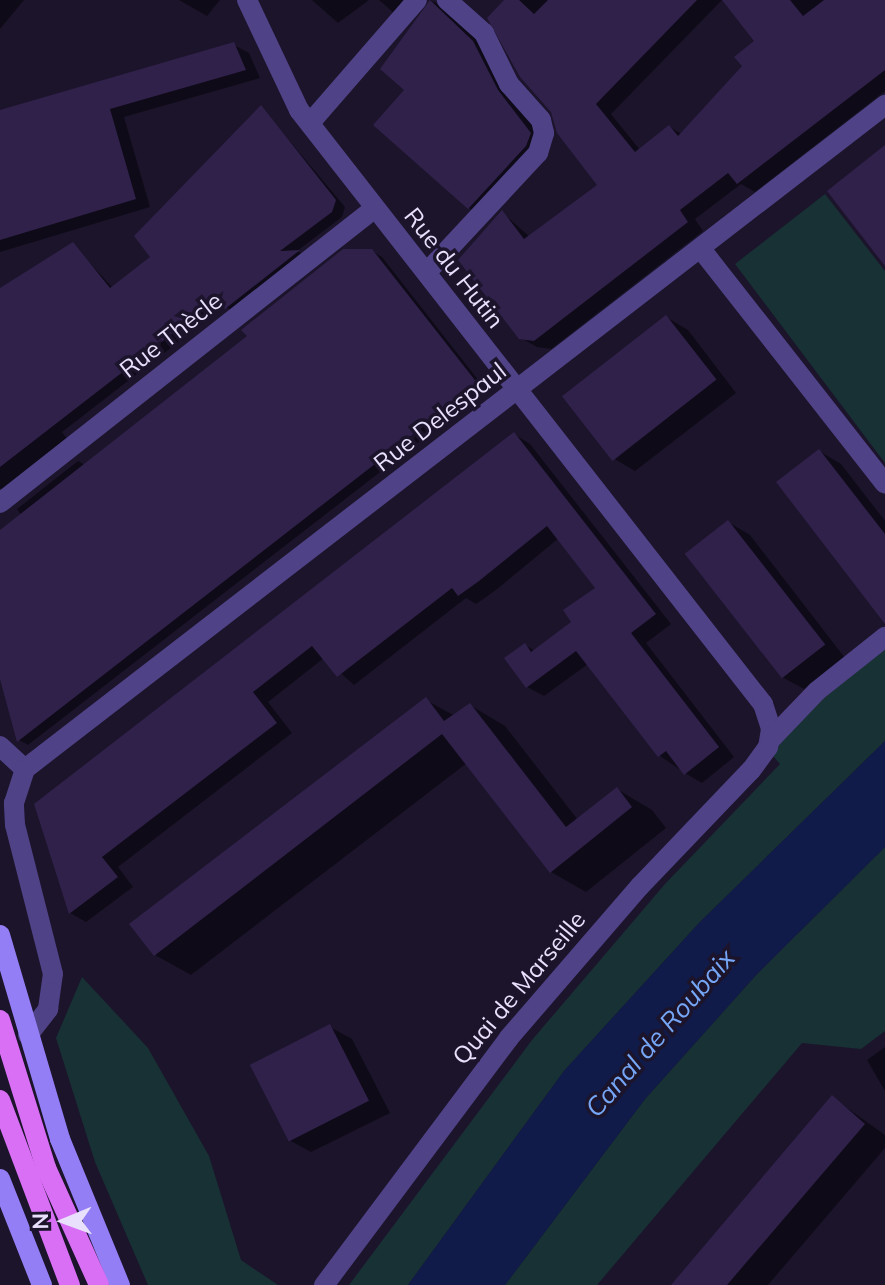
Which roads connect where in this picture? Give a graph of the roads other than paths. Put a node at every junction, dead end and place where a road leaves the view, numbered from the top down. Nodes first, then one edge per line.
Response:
1 (247, 0) edge
2 (417, 0) edge
3 (447, 0) edge
4 (885, 105) edge
5 (310, 123) junction
6 (375, 208) junction
7 (701, 249) junction
8 (427, 272) junction
9 (517, 391) junction
10 (885, 484) edge
11 (0, 503) edge
12 (885, 637) edge
13 (771, 739) junction
14 (0, 746) edge
15 (25, 769) junction
16 (0, 935) edge
17 (0, 1020) edge
18 (28, 1035) junction
19 (0, 1100) edge
20 (0, 1179) edge
21 (42, 1285) edge
22 (70, 1285) edge
23 (99, 1285) edge
24 (120, 1285) edge
25 (324, 1285) edge

1 - 5 street, Rue du Hutin
2 - 5 street
3 - 8 street
4 - 7 street, Rue Delespaul
5 - 6 street, Rue du Hutin
6 - 8 street, Rue du Hutin
6 - 11 street, Rue Thècle
7 - 9 street, Rue Delespaul
7 - 10 street
8 - 9 street, Rue du Hutin
9 - 13 street, Rue du Hutin
9 - 15 street, Rue Delespaul
12 - 13 street, Quai de Marseille
13 - 25 street, Quai de Marseille
14 - 15 street
15 - 18 street
16 - 18 main road
17 - 23 main road
18 - 24 main road
19 - 22 main road
20 - 21 main road

